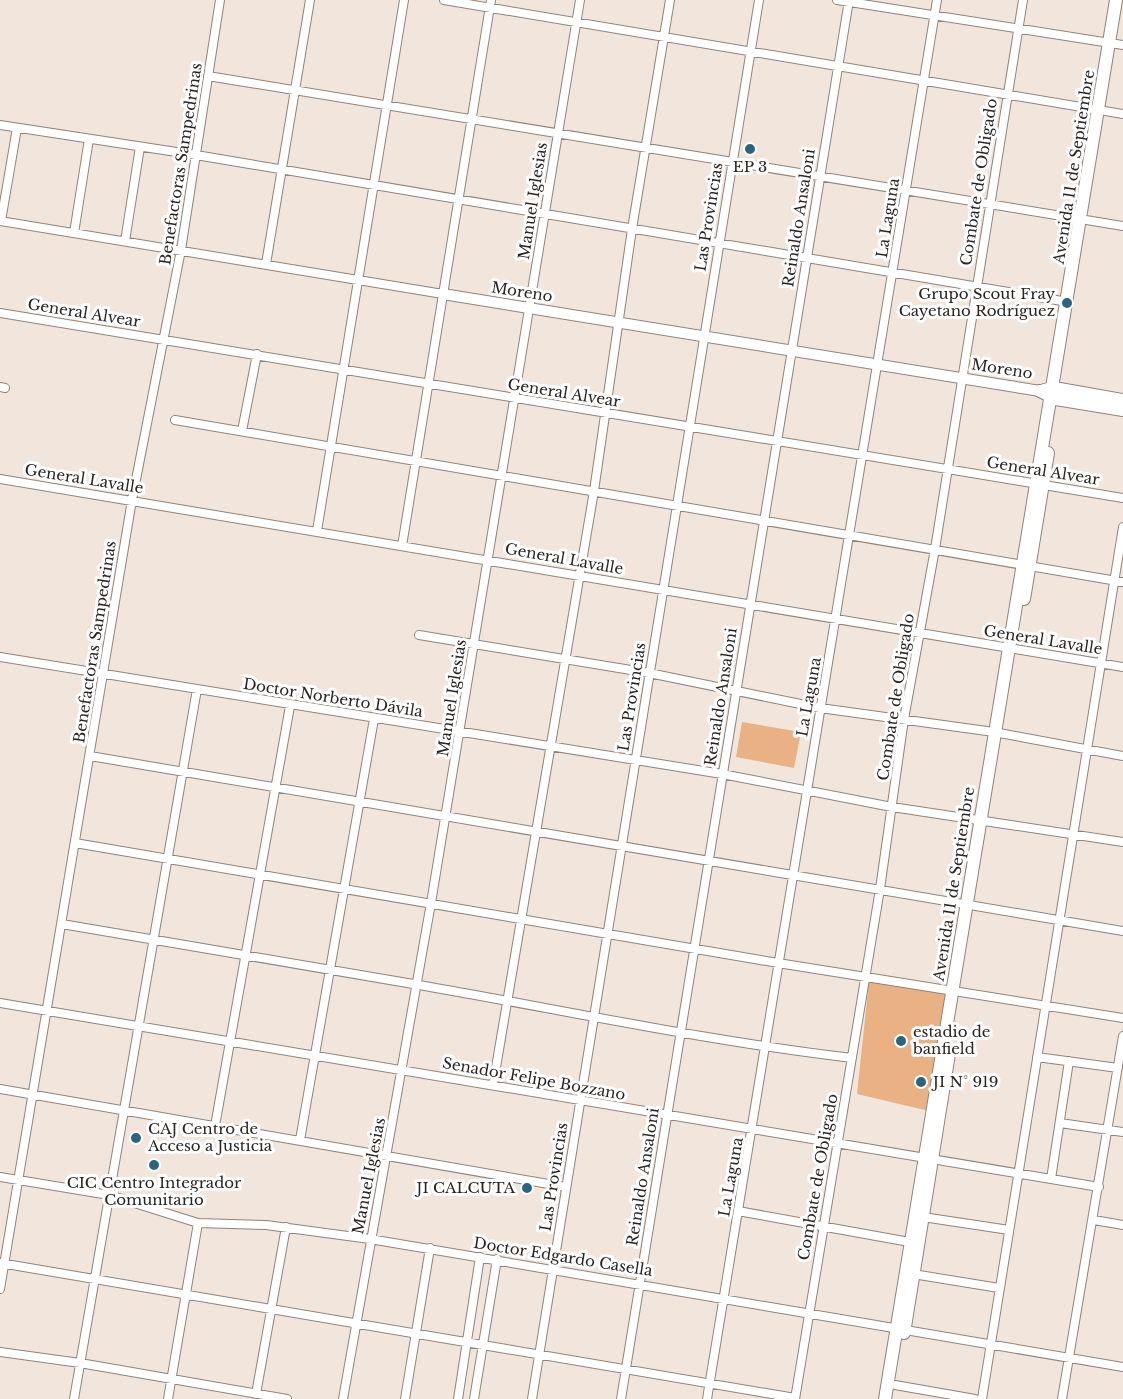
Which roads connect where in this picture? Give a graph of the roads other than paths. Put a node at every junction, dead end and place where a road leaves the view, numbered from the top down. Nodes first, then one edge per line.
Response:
1 (220, 0) edge
2 (310, 0) edge
3 (404, 0) edge
4 (444, 0) edge
5 (449, 0) edge
6 (580, 0) edge
7 (670, 0) edge
8 (759, 0) edge
9 (837, 0) edge
10 (937, 0) edge
11 (1023, 0) edge
12 (1116, 0) edge
13 (848, 1) edge
14 (490, 3) edge
15 (934, 15) junction
16 (576, 22) junction
17 (1018, 29) junction
18 (664, 36) junction
19 (1109, 43) junction
20 (1123, 45) edge
21 (752, 52) junction
22 (837, 64) junction
23 (208, 76) junction
24 (923, 81) junction
25 (296, 90) junction
26 (1007, 94) junction
27 (388, 105) junction
28 (1098, 109) junction
29 (1123, 114) edge
30 (472, 119) junction
31 (0, 125) edge
32 (17, 128) junction
33 (558, 133) junction
34 (89, 139) junction
35 (140, 147) junction
36 (645, 148) junction
37 (196, 155) junction
38 (732, 161) junction
39 (282, 170) junction
40 (819, 176) junction
41 (374, 186) junction
42 (907, 190) junction
43 (458, 200) junction
44 (989, 205) junction
45 (545, 214) junction
46 (1081, 218) junction
47 (1, 221) edge
48 (1123, 226) edge
49 (632, 229) junction
50 (74, 233) junction
51 (125, 241) junction
52 (718, 244) junction
53 (181, 250) junction
54 (806, 259) junction
55 (266, 264) junction
56 (893, 273) junction
57 (359, 280) junction
58 (975, 289) junction
59 (443, 294) junction
60 (1068, 302) junction
61 (529, 308) junction
62 (0, 313) edge
63 (619, 322) junction
64 (703, 337) junction
65 (164, 340) junction
66 (790, 352) junction
67 (257, 354) junction
68 (878, 364) junction
69 (344, 369) junction
70 (960, 378) junction
71 (428, 384) junction
72 (1051, 392) junction
73 (514, 399) junction
74 (1123, 400) edge
75 (1123, 410) edge
76 (606, 415) junction
77 (175, 420) dead end
78 (689, 425) junction
79 (242, 431) junction
80 (776, 440) junction
81 (331, 446) junction
82 (864, 454) junction
83 (416, 461) junction
84 (947, 470) junction
85 (502, 476) junction
86 (0, 479) edge
87 (1039, 484) junction
88 (594, 491) junction
89 (1123, 498) edge
90 (132, 500) junction
91 (676, 506) junction
92 (763, 520) junction
93 (1123, 527) edge
94 (317, 531) junction
95 (851, 535) junction
96 (402, 546) junction
97 (935, 549) junction
98 (488, 560) junction
99 (1026, 564) junction
100 (580, 576) junction
101 (1120, 581) edge
102 (663, 590) junction
103 (750, 604) junction
104 (837, 619) junction
105 (920, 633) junction
106 (419, 635) dead end
107 (474, 645) junction
108 (1012, 649) junction
109 (0, 657) edge
110 (566, 660) junction
111 (1102, 663) junction
112 (1123, 667) edge
113 (103, 673) junction
114 (649, 674) junction
115 (197, 689) junction
116 (736, 690) junction
117 (290, 706) junction
118 (820, 708) junction
119 (374, 719) junction
120 (904, 719) junction
121 (460, 732) junction
122 (998, 733) junction
123 (552, 747) junction
124 (1088, 749) junction
125 (90, 756) junction
126 (1123, 756) edge
127 (635, 761) junction
128 (182, 772) junction
129 (722, 774) junction
130 (275, 788) junction
131 (806, 791) junction
132 (359, 802) junction
133 (892, 807) junction
134 (445, 817) junction
135 (984, 821) junction
136 (538, 832) junction
137 (1074, 835) junction
138 (1123, 842) edge
139 (75, 843) junction
140 (621, 845) junction
141 (167, 858) junction
142 (708, 861) junction
143 (260, 873) junction
144 (793, 876) junction
145 (344, 887) junction
146 (880, 889) junction
147 (431, 903) junction
148 (970, 906) junction
149 (523, 920) junction
150 (1060, 921) junction
151 (62, 924) junction
152 (1123, 931) edge
153 (608, 934) junction
154 (153, 940) junction
155 (694, 948) junction
156 (245, 957) junction
157 (778, 963) junction
158 (330, 971) junction
159 (866, 976) junction
160 (417, 985) junction
161 (956, 989) junction
162 (507, 1001) junction
163 (0, 1003) edge
164 (1044, 1005) junction
165 (47, 1011) junction
166 (594, 1017) junction
167 (1123, 1018) edge
168 (138, 1026) junction
169 (681, 1030) junction
170 (1123, 1036) edge
171 (230, 1042) junction
172 (764, 1047) junction
173 (1122, 1051) edge
174 (315, 1056) junction
175 (1037, 1057) junction
176 (852, 1058) junction
177 (1069, 1061) junction
178 (1118, 1068) junction
179 (402, 1071) junction
180 (493, 1085) junction
181 (0, 1089) edge
182 (33, 1095) junction
183 (580, 1100) junction
184 (124, 1110) junction
185 (667, 1115) junction
186 (1060, 1123) junction
187 (215, 1126) junction
188 (753, 1129) junction
189 (1108, 1130) junction
190 (1123, 1132) edge
191 (300, 1140) junction
192 (838, 1143) junction
193 (387, 1156) junction
194 (927, 1159) junction
195 (1019, 1174) junction
196 (0, 1178) edge
197 (1051, 1179) junction
198 (19, 1181) junction
199 (566, 1186) junction
200 (1099, 1187) junction
201 (109, 1196) junction
202 (738, 1211) junction
203 (923, 1217) junction
204 (1094, 1220) junction
205 (198, 1224) junction
206 (1123, 1225) edge
207 (286, 1227) junction
208 (823, 1227) junction
209 (1009, 1230) junction
210 (370, 1239) junction
211 (914, 1243) junction
212 (430, 1248) junction
213 (480, 1257) junction
214 (496, 1259) junction
215 (2, 1264) edge
216 (553, 1269) junction
217 (913, 1274) junction
218 (94, 1280) junction
219 (640, 1283) junction
220 (999, 1288) junction
221 (0, 1289) edge
222 (187, 1295) junction
223 (722, 1298) junction
224 (270, 1309) junction
225 (809, 1313) junction
226 (356, 1324) junction
227 (900, 1329) junction
228 (416, 1334) junction
229 (466, 1343) junction
230 (482, 1345) junction
231 (989, 1345) junction
232 (0, 1352) edge
233 (539, 1355) junction
234 (1068, 1358) junction
235 (80, 1363) junction
236 (1123, 1367) edge
237 (626, 1370) junction
238 (172, 1378) junction
239 (709, 1384) junction
240 (895, 1385) junction
241 (256, 1394) junction
242 (74, 1399) edge
243 (168, 1399) edge
244 (287, 1399) edge
245 (343, 1399) edge
246 (405, 1399) edge
247 (458, 1399) edge
248 (474, 1399) edge
249 (532, 1399) edge
250 (621, 1399) edge
251 (707, 1399) edge
252 (795, 1399) edge
253 (885, 1399) edge
254 (893, 1399) edge
255 (975, 1399) edge
256 (982, 1399) edge
257 (1062, 1399) edge

1 - 23 street, Benefactoras Sampedrinas
2 - 25 street
3 - 27 street
4 - 5 street
5 - 14 street
6 - 16 street, Manuel Iglesias
7 - 18 street
8 - 21 street, Las Provincias
9 - 13 street
10 - 15 street, La Laguna
11 - 17 street, Combate de Obligado
12 - 19 main road, Avenida 11 de Septiembre
13 - 15 street
13 - 22 street, Reinaldo Ansaloni
14 - 16 street
14 - 30 street
15 - 17 street
15 - 24 street, La Laguna
16 - 18 street
16 - 33 street, Manuel Iglesias
17 - 19 street
17 - 26 street, Combate de Obligado
18 - 21 street
18 - 36 street
19 - 20 street
19 - 28 main road, Avenida 11 de Septiembre
21 - 22 street
21 - 38 street, Las Provincias
22 - 24 street
22 - 40 street, Reinaldo Ansaloni
23 - 25 street
23 - 37 street, Benefactoras Sampedrinas
24 - 26 street
24 - 42 street, La Laguna
25 - 27 street
25 - 39 street
26 - 28 street
26 - 44 street, Combate de Obligado
27 - 30 street
27 - 41 street
28 - 29 street
28 - 46 main road, Avenida 11 de Septiembre
30 - 33 street
30 - 43 street
31 - 32 street
32 - 34 street
32 - 47 street
33 - 36 street
33 - 45 street, Manuel Iglesias
34 - 35 street
34 - 50 street
35 - 37 street
35 - 51 street
36 - 38 street
36 - 49 street
37 - 39 street
37 - 53 street, Benefactoras Sampedrinas
38 - 40 street
38 - 52 street, Las Provincias
39 - 41 street
39 - 55 street
40 - 42 street
40 - 54 street, Reinaldo Ansaloni
41 - 43 street
41 - 57 street
42 - 44 street
42 - 56 street, La Laguna
43 - 45 street
43 - 59 street
44 - 46 street
44 - 58 street, Combate de Obligado
45 - 49 street
45 - 61 street, Manuel Iglesias
46 - 48 street
46 - 60 main road, Avenida 11 de Septiembre
47 - 50 street, Moreno
49 - 52 street
49 - 63 street
50 - 51 street, Moreno
51 - 53 street, Moreno
52 - 54 street
52 - 64 street, Las Provincias
53 - 55 street, Moreno
53 - 65 street, Benefactoras Sampedrinas
54 - 56 street
54 - 66 street, Reinaldo Ansaloni
55 - 57 street, Moreno
56 - 58 street
56 - 68 street, La Laguna
57 - 59 street, Moreno
57 - 69 street
58 - 60 street
58 - 70 street, Combate de Obligado
59 - 61 street, Moreno
59 - 71 street
60 - 72 main road, Avenida 11 de Septiembre
61 - 63 street, Moreno
61 - 73 street, Manuel Iglesias
62 - 65 street, General Alvear
63 - 64 street, Moreno
63 - 76 street
64 - 66 street, Moreno
64 - 78 street, Las Provincias
65 - 67 street, General Alvear
65 - 90 street, Benefactoras Sampedrinas
66 - 68 street, Moreno
66 - 80 street, Reinaldo Ansaloni
67 - 69 street, General Alvear
67 - 79 street
68 - 70 street, Moreno
68 - 82 street, La Laguna
69 - 71 street, General Alvear
69 - 81 street
70 - 72 street, Moreno
70 - 84 street, Combate de Obligado
71 - 73 street, General Alvear
71 - 83 street
72 - 74 main road
72 - 75 main road
72 - 87 main road, Avenida 11 de Septiembre
73 - 76 street, General Alvear
73 - 85 street, Manuel Iglesias
76 - 78 street, General Alvear
76 - 88 street
77 - 79 street
78 - 80 street, General Alvear
78 - 91 street, Las Provincias
79 - 81 street
80 - 82 street, General Alvear
80 - 92 street, Reinaldo Ansaloni
81 - 83 street
81 - 94 street
82 - 84 street, General Alvear
82 - 95 street, La Laguna
83 - 85 street
83 - 96 street
84 - 87 street, General Alvear
84 - 97 street, Combate de Obligado
85 - 88 street
85 - 98 street, Manuel Iglesias
86 - 90 street, General Lavalle
87 - 89 street, General Alvear
87 - 99 main road, Avenida 11 de Septiembre
88 - 91 street
88 - 100 street
90 - 94 street, General Lavalle
90 - 113 street, Benefactoras Sampedrinas
91 - 92 street
91 - 102 street, Las Provincias
92 - 95 street
92 - 103 street, Reinaldo Ansaloni
93 - 101 street
94 - 96 street, General Lavalle
95 - 97 street
95 - 104 street, La Laguna
96 - 98 street, General Lavalle
97 - 99 street
97 - 105 street, Combate de Obligado
98 - 100 street, General Lavalle
98 - 107 street, Manuel Iglesias
99 - 101 street
99 - 108 main road, Avenida 11 de Septiembre
100 - 102 street, General Lavalle
100 - 110 street
101 - 111 street
102 - 103 street, General Lavalle
102 - 114 street, Las Provincias
103 - 104 street, General Lavalle
103 - 116 street, Reinaldo Ansaloni
104 - 105 street, General Lavalle
104 - 118 street, La Laguna
105 - 108 street, General Lavalle
105 - 120 street, Combate de Obligado
106 - 107 street
107 - 110 street
107 - 121 street, Manuel Iglesias
108 - 111 street, General Lavalle
108 - 122 main road, Avenida 11 de Septiembre
109 - 113 street, Doctor Norberto Dávila
110 - 114 street
110 - 123 street
111 - 112 street, General Lavalle
111 - 124 street
113 - 115 street, Doctor Norberto Dávila
113 - 125 street, Benefactoras Sampedrinas
114 - 116 street
114 - 127 street, Las Provincias
115 - 117 street, Doctor Norberto Dávila
115 - 128 street
116 - 118 street
116 - 129 street, Reinaldo Ansaloni
117 - 119 street, Doctor Norberto Dávila
117 - 130 street
118 - 120 street
118 - 131 street, La Laguna
119 - 121 street, Doctor Norberto Dávila
119 - 132 street
120 - 122 street
120 - 133 street, Combate de Obligado
121 - 123 street, Doctor Norberto Dávila
121 - 134 street, Manuel Iglesias
122 - 124 street
122 - 135 main road, Avenida 11 de Septiembre
123 - 127 street, Doctor Norberto Dávila
123 - 136 street
124 - 126 street
124 - 137 street
125 - 128 street
125 - 139 street, Benefactoras Sampedrinas
127 - 129 street, Doctor Norberto Dávila
127 - 140 street, Las Provincias
128 - 130 street
128 - 141 street
129 - 131 street, Doctor Norberto Dávila
129 - 142 street, Reinaldo Ansaloni
130 - 132 street
130 - 143 street
131 - 133 street, Doctor Norberto Dávila
131 - 144 street, La Laguna
132 - 134 street
132 - 145 street
133 - 135 street, Doctor Norberto Dávila
133 - 146 street, Combate de Obligado
134 - 136 street
134 - 147 street, Manuel Iglesias
135 - 137 street, Doctor Norberto Dávila
135 - 148 main road, Avenida 11 de Septiembre
136 - 140 street
136 - 149 street
137 - 138 street, Doctor Norberto Dávila
137 - 150 street
139 - 141 street
139 - 151 street, Benefactoras Sampedrinas
140 - 142 street
140 - 153 street, Las Provincias
141 - 143 street
141 - 154 street
142 - 144 street
142 - 155 street, Reinaldo Ansaloni
143 - 145 street
143 - 156 street
144 - 146 street
144 - 157 street, La Laguna
145 - 147 street
145 - 158 street
146 - 148 street
146 - 159 street, Combate de Obligado
147 - 149 street
147 - 160 street, Manuel Iglesias
148 - 150 street
148 - 161 main road, Avenida 11 de Septiembre
149 - 153 street
149 - 162 street
150 - 152 street
150 - 164 street
151 - 154 street
151 - 165 street, Benefactoras Sampedrinas
153 - 155 street
153 - 166 street, Las Provincias
154 - 156 street
154 - 168 street
155 - 157 street
155 - 169 street, Reinaldo Ansaloni
156 - 158 street
156 - 171 street
157 - 159 street
157 - 172 street, La Laguna
158 - 160 street
158 - 174 street
159 - 161 street
159 - 176 street, Combate de Obligado
160 - 162 street
160 - 179 street, Manuel Iglesias
161 - 164 street
161 - 194 main road, Avenida 11 de Septiembre
162 - 166 street
162 - 180 street
163 - 165 street, Senador Felipe Bozzano
164 - 167 street
164 - 175 street
165 - 168 street, Senador Felipe Bozzano
165 - 182 street, Benefactoras Sampedrinas
166 - 169 street
166 - 183 street, Las Provincias
168 - 171 street, Senador Felipe Bozzano
168 - 184 street
169 - 172 street
169 - 185 street, Reinaldo Ansaloni
170 - 173 street
171 - 174 street, Senador Felipe Bozzano
171 - 187 street
172 - 176 street
172 - 188 street, La Laguna
173 - 178 street
174 - 179 street, Senador Felipe Bozzano
174 - 191 street
175 - 177 street
175 - 195 street
176 - 192 street, Combate de Obligado
177 - 178 street
177 - 186 street
178 - 189 street
179 - 180 street, Senador Felipe Bozzano
179 - 193 street, Manuel Iglesias
180 - 183 street, Senador Felipe Bozzano
181 - 182 street
182 - 184 street
182 - 198 street, Benefactoras Sampedrinas
183 - 185 street, Senador Felipe Bozzano
183 - 199 street, Las Provincias
184 - 187 street
184 - 201 street
185 - 188 street, Senador Felipe Bozzano
185 - 219 street, Reinaldo Ansaloni
186 - 189 street
186 - 197 street
187 - 191 street
188 - 192 street, Senador Felipe Bozzano
188 - 202 street, La Laguna
189 - 190 street
189 - 200 street
191 - 193 street
192 - 194 street, Senador Felipe Bozzano
192 - 208 street, Combate de Obligado
193 - 199 street
193 - 210 street, Manuel Iglesias
194 - 195 street, Senador Felipe Bozzano
194 - 203 main road, Avenida 11 de Septiembre
194 - 211 main road, Avenida 11 de Septiembre
195 - 197 street, Senador Felipe Bozzano
195 - 209 street
196 - 198 street, Doctor Edgardo Casella
197 - 200 street, Senador Felipe Bozzano
198 - 201 street, Doctor Edgardo Casella
198 - 215 street, Benefactoras Sampedrinas
199 - 216 street, Las Provincias
200 - 204 street
201 - 205 street, Doctor Edgardo Casella
201 - 218 street
202 - 208 street
202 - 223 street, La Laguna
203 - 209 street
203 - 211 main road, Avenida 11 de Septiembre
204 - 206 street
204 - 234 street
205 - 207 street, Doctor Edgardo Casella
205 - 222 street
207 - 210 street, Doctor Edgardo Casella
207 - 224 street
208 - 211 street
208 - 225 street, Combate de Obligado
209 - 220 street
210 - 212 street, Doctor Edgardo Casella
210 - 226 street, Manuel Iglesias
211 - 217 main road, Avenida 11 de Septiembre
211 - 227 main road, Avenida 11 de Septiembre
212 - 213 street, Doctor Edgardo Casella
212 - 228 street
213 - 214 street, Doctor Edgardo Casella
213 - 229 street
214 - 216 street, Doctor Edgardo Casella
214 - 230 street
215 - 218 street
215 - 221 street, Benefactoras Sampedrinas
216 - 219 street, Doctor Edgardo Casella
216 - 233 street, Las Provincias
217 - 220 street
217 - 227 main road, Avenida 11 de Septiembre
218 - 222 street
218 - 235 street
219 - 223 street, Doctor Edgardo Casella
219 - 237 street, Reinaldo Ansaloni
220 - 231 street
222 - 224 street
222 - 238 street
223 - 225 street, Doctor Edgardo Casella
223 - 239 street, La Laguna
224 - 226 street
224 - 241 street
225 - 227 street, Doctor Edgardo Casella
225 - 252 street, Combate de Obligado
226 - 228 street
226 - 245 street, Manuel Iglesias
227 - 231 street, Doctor Edgardo Casella
227 - 240 main road, Avenida 11 de Septiembre
227 - 253 main road, Avenida 11 de Septiembre
228 - 229 street
228 - 246 street
229 - 230 street
229 - 247 street
230 - 233 street
230 - 248 street
231 - 234 street, Doctor Edgardo Casella
231 - 256 street
232 - 235 street
233 - 237 street
233 - 249 street, Las Provincias
234 - 236 street, Doctor Edgardo Casella
234 - 257 street
235 - 238 street
235 - 242 street
237 - 239 street
237 - 250 street, Reinaldo Ansaloni
238 - 241 street
238 - 243 street
239 - 251 street, La Laguna
239 - 252 street
240 - 254 main road, Avenida 11 de Septiembre
240 - 255 street
241 - 244 street

